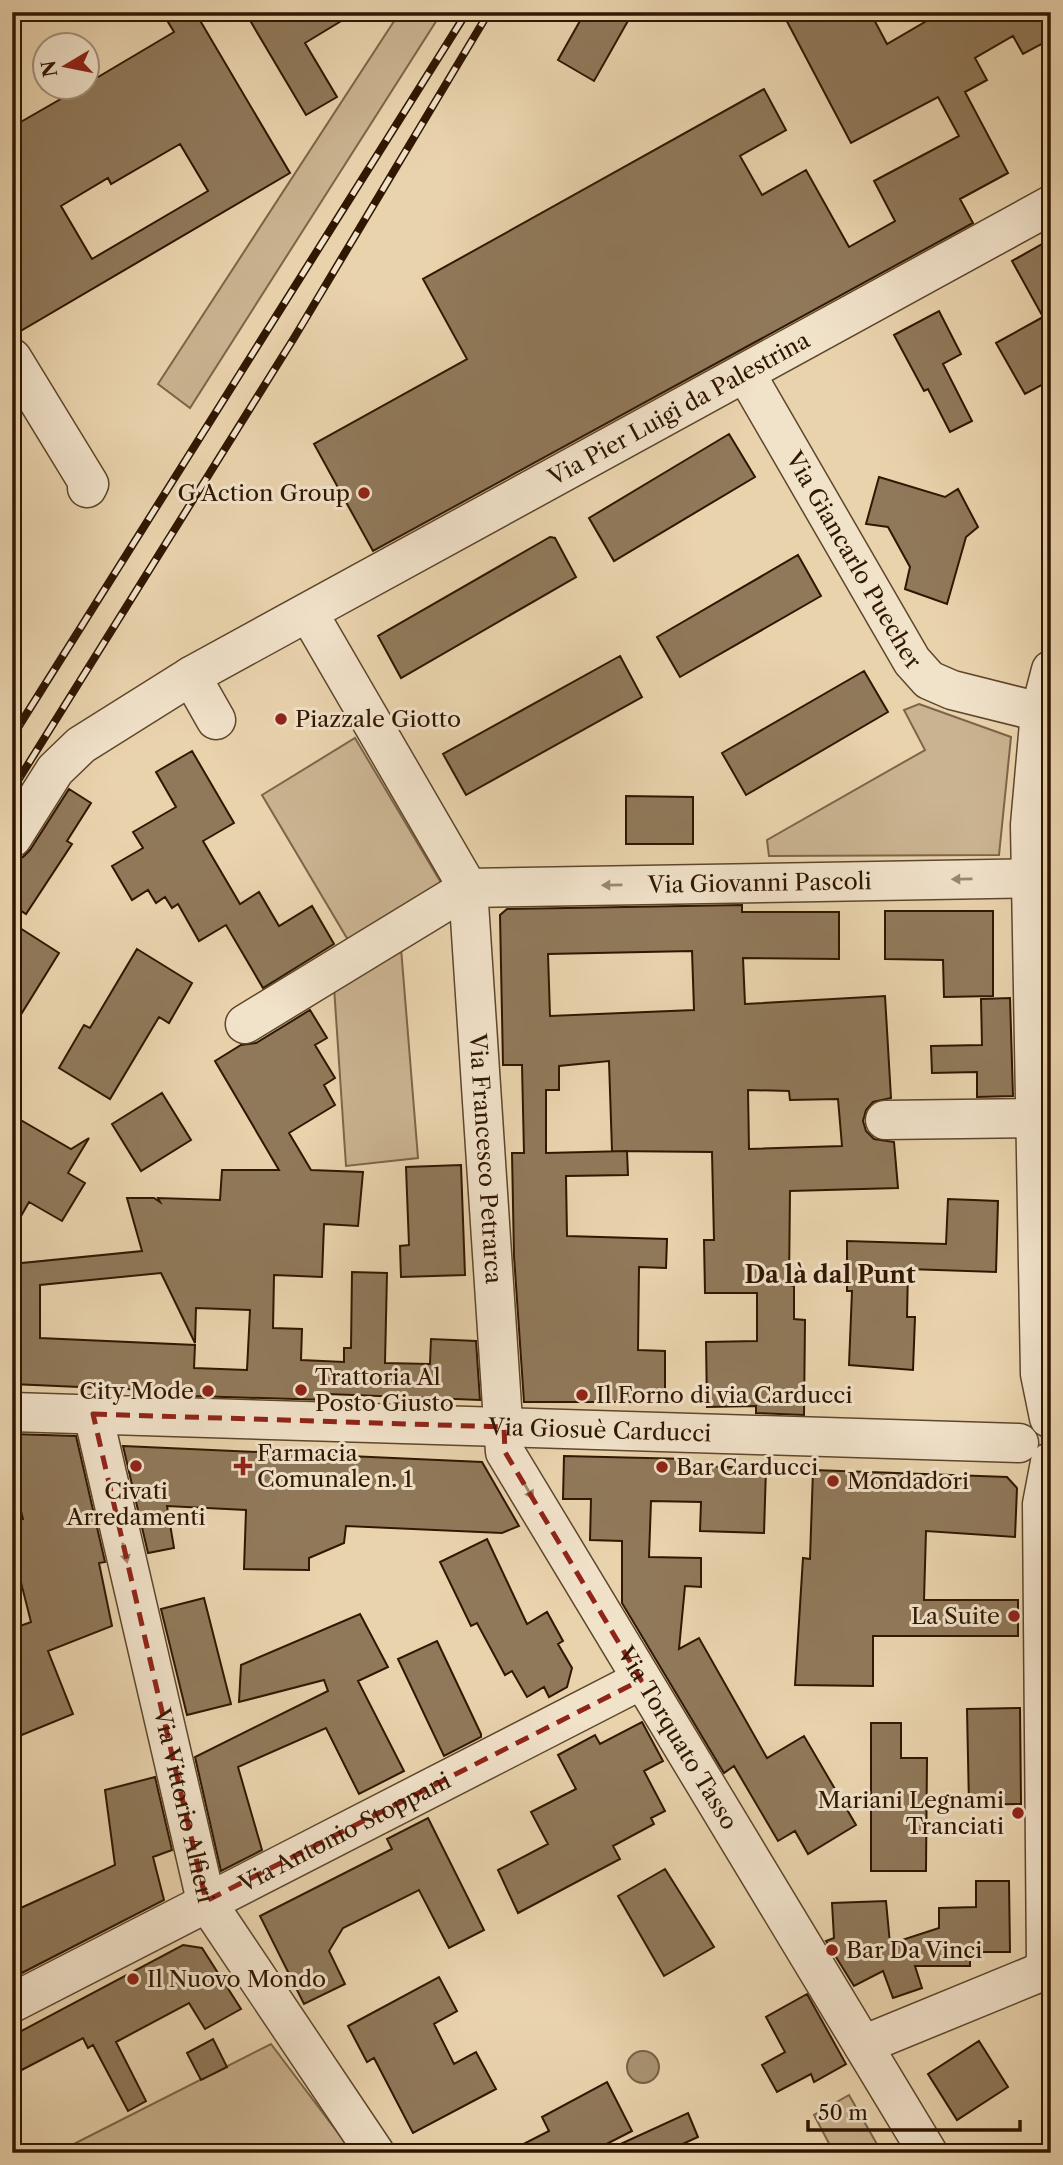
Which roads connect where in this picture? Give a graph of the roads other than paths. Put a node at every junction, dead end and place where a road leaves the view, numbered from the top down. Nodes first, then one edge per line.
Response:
1 (1051, 205) edge
2 (12, 358) edge
3 (746, 373) junction
4 (88, 488) dead end
5 (309, 614) junction
6 (1051, 670) edge
7 (191, 676) junction
8 (1040, 712) junction
9 (216, 720) dead end
10 (12, 838) edge
11 (1040, 877) edge
12 (468, 888) junction
13 (245, 1024) dead end
14 (1035, 1118) junction
15 (885, 1120) dead end
16 (12, 1412) edge
17 (93, 1414) junction
18 (1050, 1418) edge
19 (504, 1427) junction
20 (1040, 1455) edge
21 (641, 1680) junction
22 (1047, 1864) edge
23 (206, 1901) junction
24 (1048, 1967) edge
25 (12, 2003) edge
26 (863, 2045) junction
27 (375, 2153) edge
28 (928, 2153) edge

1 - 3 street, Via Pier Luigi da Palestrina
2 - 4 street
3 - 5 street, Via Pier Luigi da Palestrina
3 - 8 street, Via Giancarlo Puecher
5 - 7 street
5 - 12 street, Via Francesco Petrarca
6 - 8 street
7 - 9 street
7 - 10 street
8 - 11 street
11 -> 12 street, Via Giovanni Pascoli
11 - 14 street
12 - 13 street
12 - 19 street, Via Francesco Petrarca
14 - 15 street
14 - 18 street
16 - 17 street, Via Giosuè Carducci
17 - 19 street, Via Giosuè Carducci
17 -> 23 street, Via Vittorio Alfieri
18 - 20 street
19 - 20 street, Via Giosuè Carducci
19 -> 21 street, Via Torquato Tasso
20 - 22 street
21 - 23 street, Via Antonio Stoppani
21 - 26 street, Via Torquato Tasso
22 - 24 street
23 - 25 street, Via Antonio Stoppani
23 - 27 street, Via Vittorio Alfieri
24 - 26 street
26 - 28 street, Via Torquato Tasso

